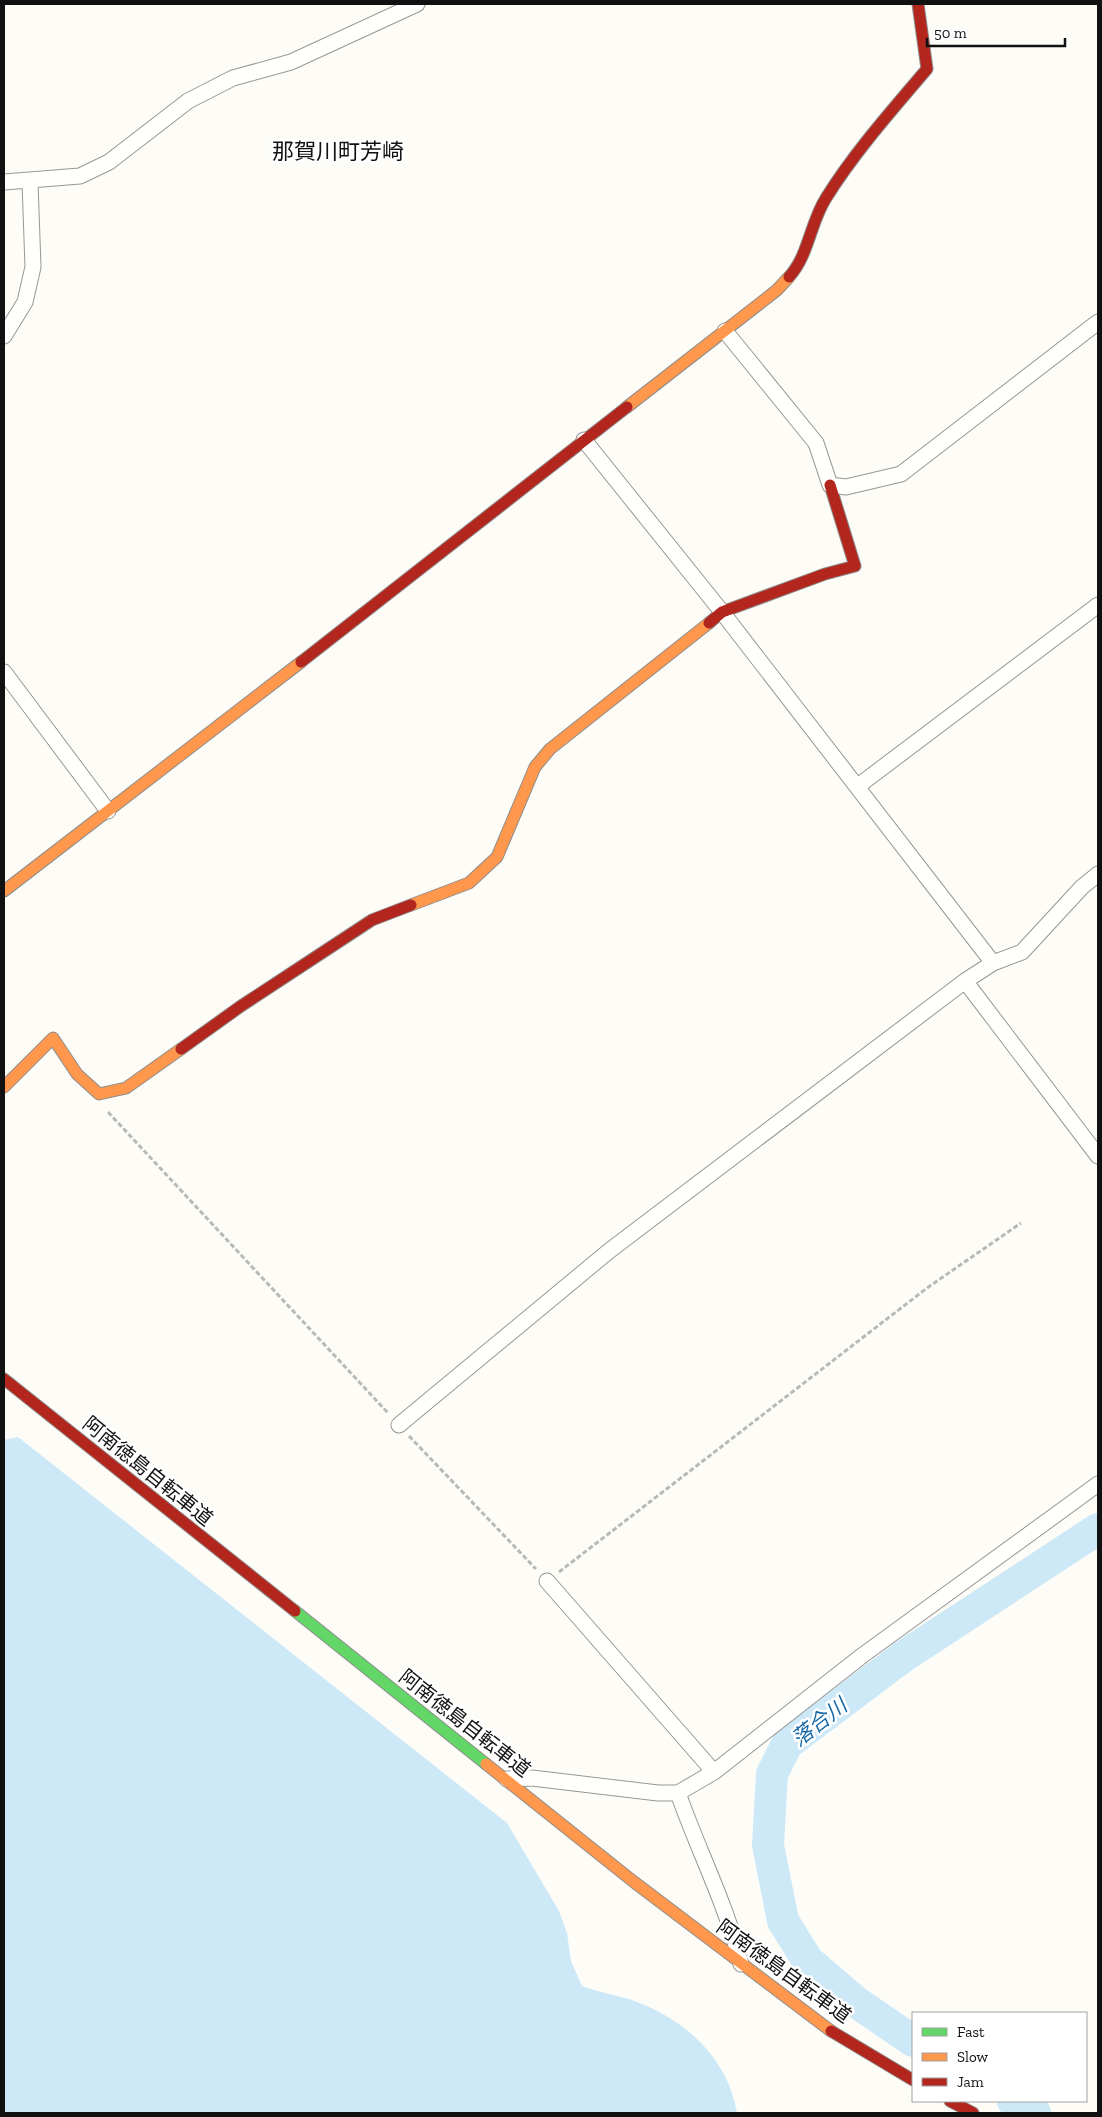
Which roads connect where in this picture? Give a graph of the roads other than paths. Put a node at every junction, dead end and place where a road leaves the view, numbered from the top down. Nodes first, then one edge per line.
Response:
1 (416, 4) edge
2 (918, 4) edge
3 (4, 182) edge
4 (30, 182) junction
5 (1098, 322) edge
6 (725, 331) junction
7 (4, 336) edge
8 (584, 440) junction
9 (830, 485) junction
10 (1098, 605) edge
11 (722, 612) junction
12 (4, 672) edge
13 (858, 786) junction
14 (108, 811) junction
15 (1098, 874) edge
16 (4, 891) edge
17 (993, 963) junction
18 (965, 981) junction
19 (4, 1087) edge
20 (1098, 1156) edge
21 (4, 1379) edge
22 (399, 1425) road end
23 (1098, 1484) edge
24 (547, 1581) road end
25 (714, 1772) junction
26 (507, 1779) junction
27 (678, 1793) junction
28 (741, 1964) junction
29 (912, 2079) edge
30 (952, 2102) edge
31 (973, 2113) edge

1 - 4 street
2 - 6 street
3 - 4 street
4 - 7 street
5 - 9 street
6 - 8 street
6 - 9 street
8 - 11 street
8 - 14 street
9 - 11 street
10 - 13 street
11 - 13 street
11 - 19 street
12 - 14 street
13 - 17 street
14 - 16 street
15 - 17 street
17 - 18 street
18 - 20 street
18 - 22 street
21 - 26 street, 阿南徳島自転車道
23 - 25 street
24 - 25 street
25 - 27 street
26 - 27 street
26 - 28 street, 阿南徳島自転車道
27 - 28 street
28 - 29 street, 阿南徳島自転車道
30 - 31 street

